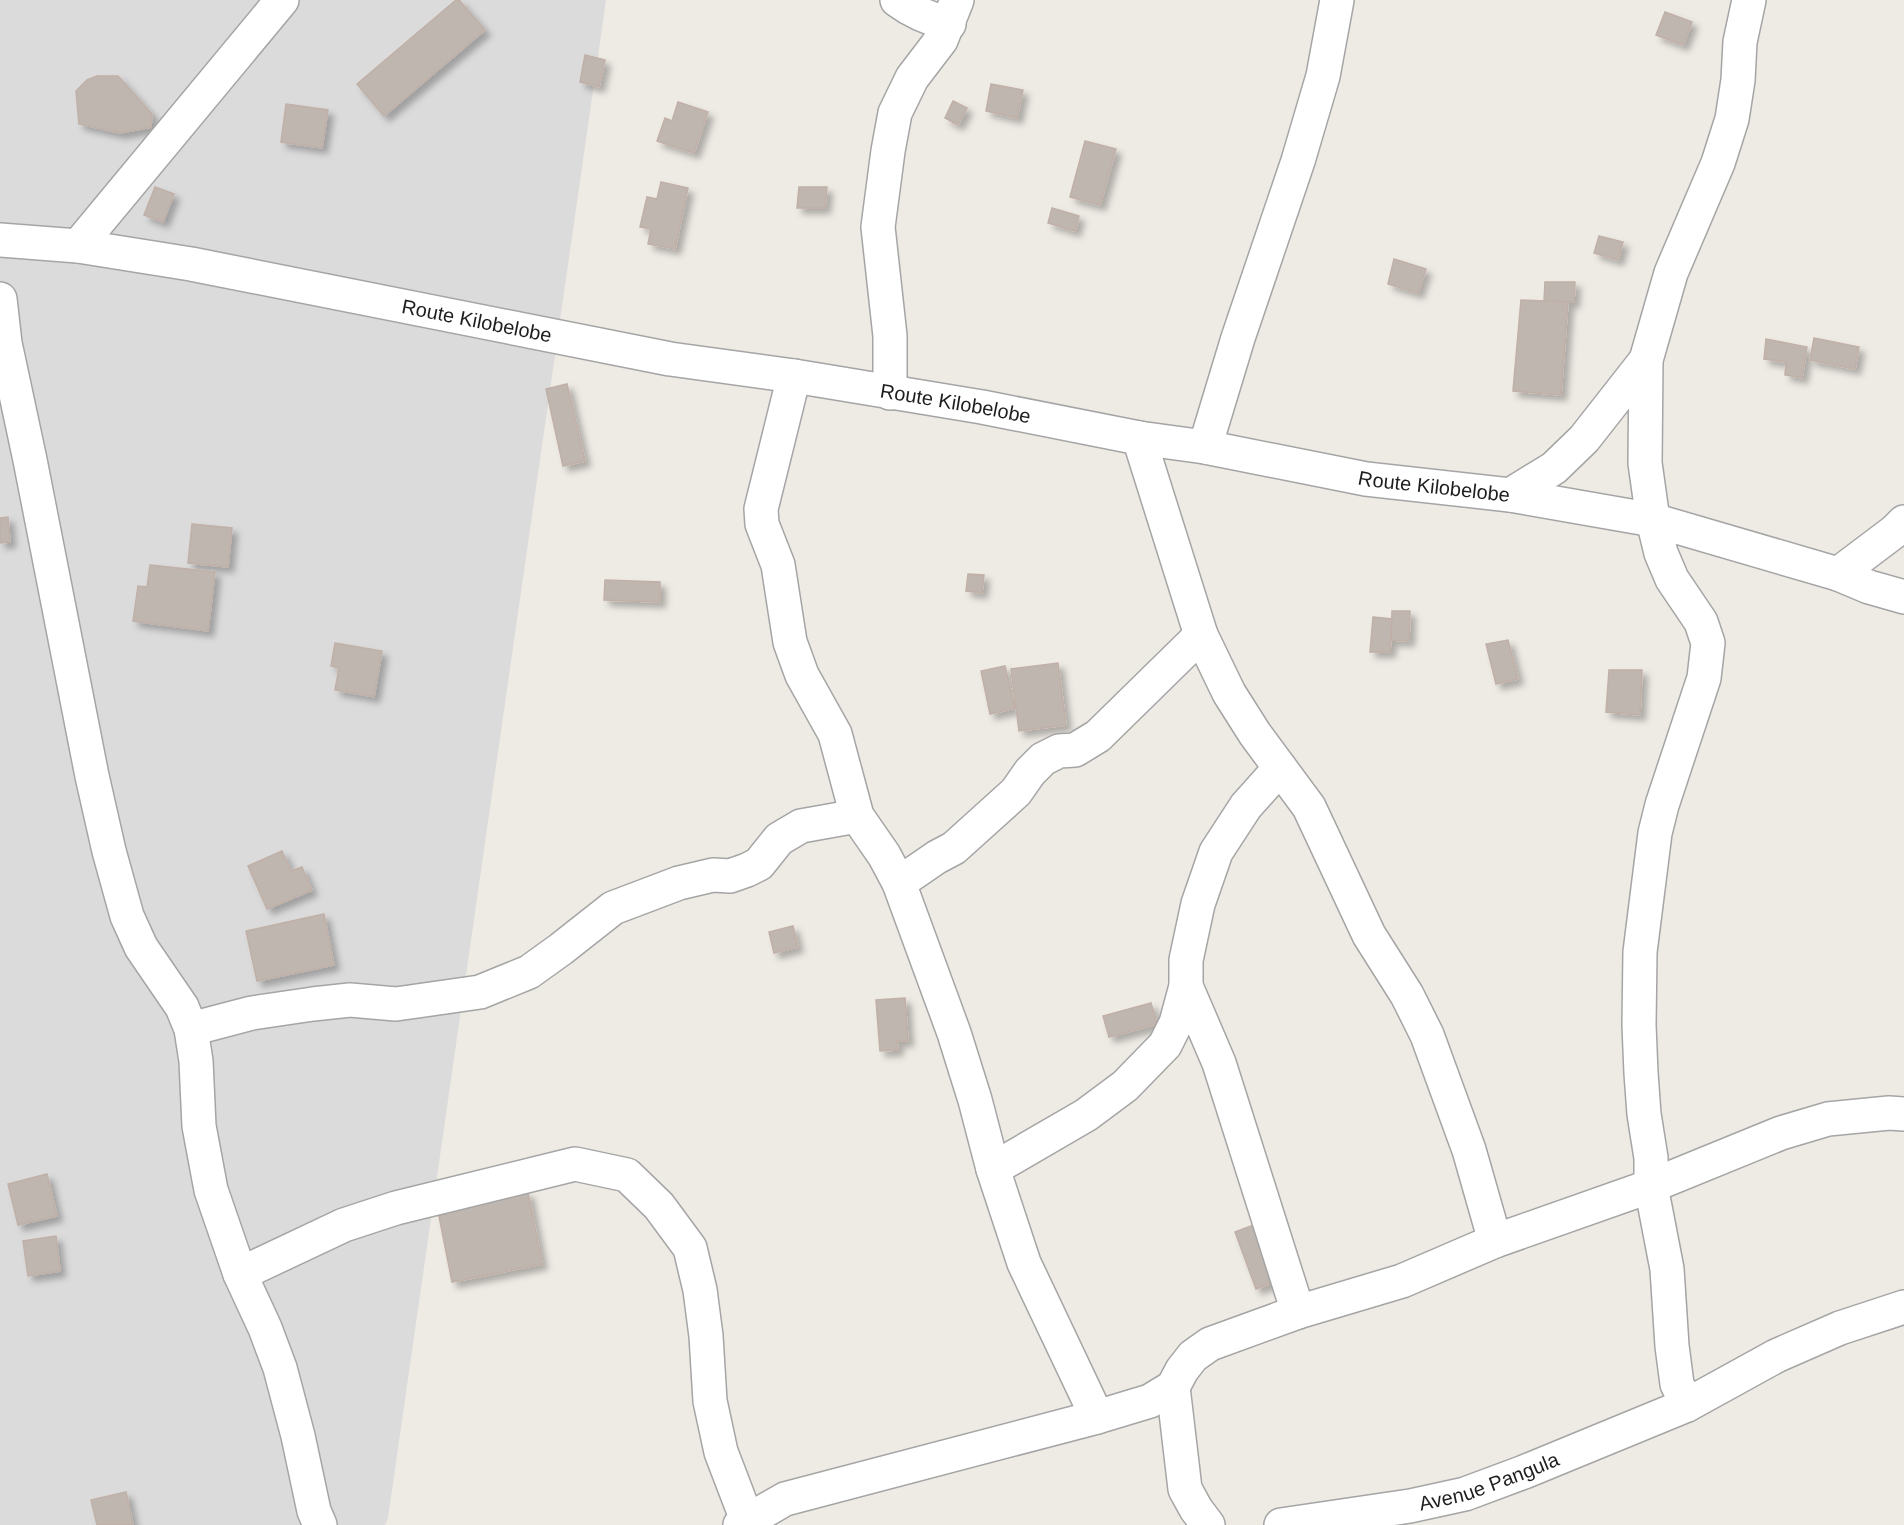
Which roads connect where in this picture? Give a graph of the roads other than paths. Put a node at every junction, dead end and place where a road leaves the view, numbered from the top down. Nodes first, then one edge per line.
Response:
1 (282, 0) edge
2 (897, 0) edge
3 (1337, 0) edge
4 (1749, 0) edge
5 (953, 12) edge
6 (0, 240) edge
7 (78, 246) junction
8 (0, 299) edge
9 (1646, 360) junction
10 (794, 376) junction
11 (890, 393) junction
12 (1139, 438) junction
13 (1205, 447) junction
14 (1510, 495) junction
15 (1653, 520) junction
16 (1904, 522) edge
17 (1838, 574) junction
18 (1904, 597) edge
19 (1201, 635) junction
20 (1280, 768) junction
21 (857, 816) junction
22 (899, 883) junction
23 (1186, 986) junction
24 (191, 1029) junction
25 (1904, 1114) edge
26 (993, 1169) junction
27 (1651, 1186) junction
28 (1495, 1240) junction
29 (240, 1274) junction
30 (1904, 1307) edge
31 (1298, 1312) junction
32 (1173, 1387) junction
33 (1687, 1405) junction
34 (1097, 1417) junction
35 (743, 1522) edge
36 (320, 1525) edge
37 (1208, 1525) edge
38 (1281, 1525) edge

1 - 7 street
2 - 5 street
3 - 13 street
4 - 9 street
5 - 11 street
6 - 7 street, Route Kilobelobe
7 - 10 street, Route Kilobelobe
8 - 24 street
9 - 14 street
9 - 15 street
10 - 11 street, Route Kilobelobe
10 - 21 street
11 - 12 street, Route Kilobelobe
12 - 13 street, Route Kilobelobe
12 - 19 street
13 - 14 street, Route Kilobelobe
14 - 15 street, Route Kilobelobe
15 - 17 street, Route Kilobelobe
15 - 27 street
16 - 17 street
17 - 18 street, Route Kilobelobe
19 - 20 street
19 - 22 street
20 - 23 street
20 - 28 street
21 - 22 street
21 - 24 street
22 - 26 street
23 - 26 street
23 - 31 street
24 - 29 street
25 - 27 street
26 - 34 street
27 - 28 street
27 - 33 street
28 - 31 street
29 - 35 street
29 - 36 street
30 - 33 street, Avenue Pangula
31 - 32 street
32 - 34 street
32 - 37 street
33 - 38 street, Avenue Pangula
34 - 35 street

